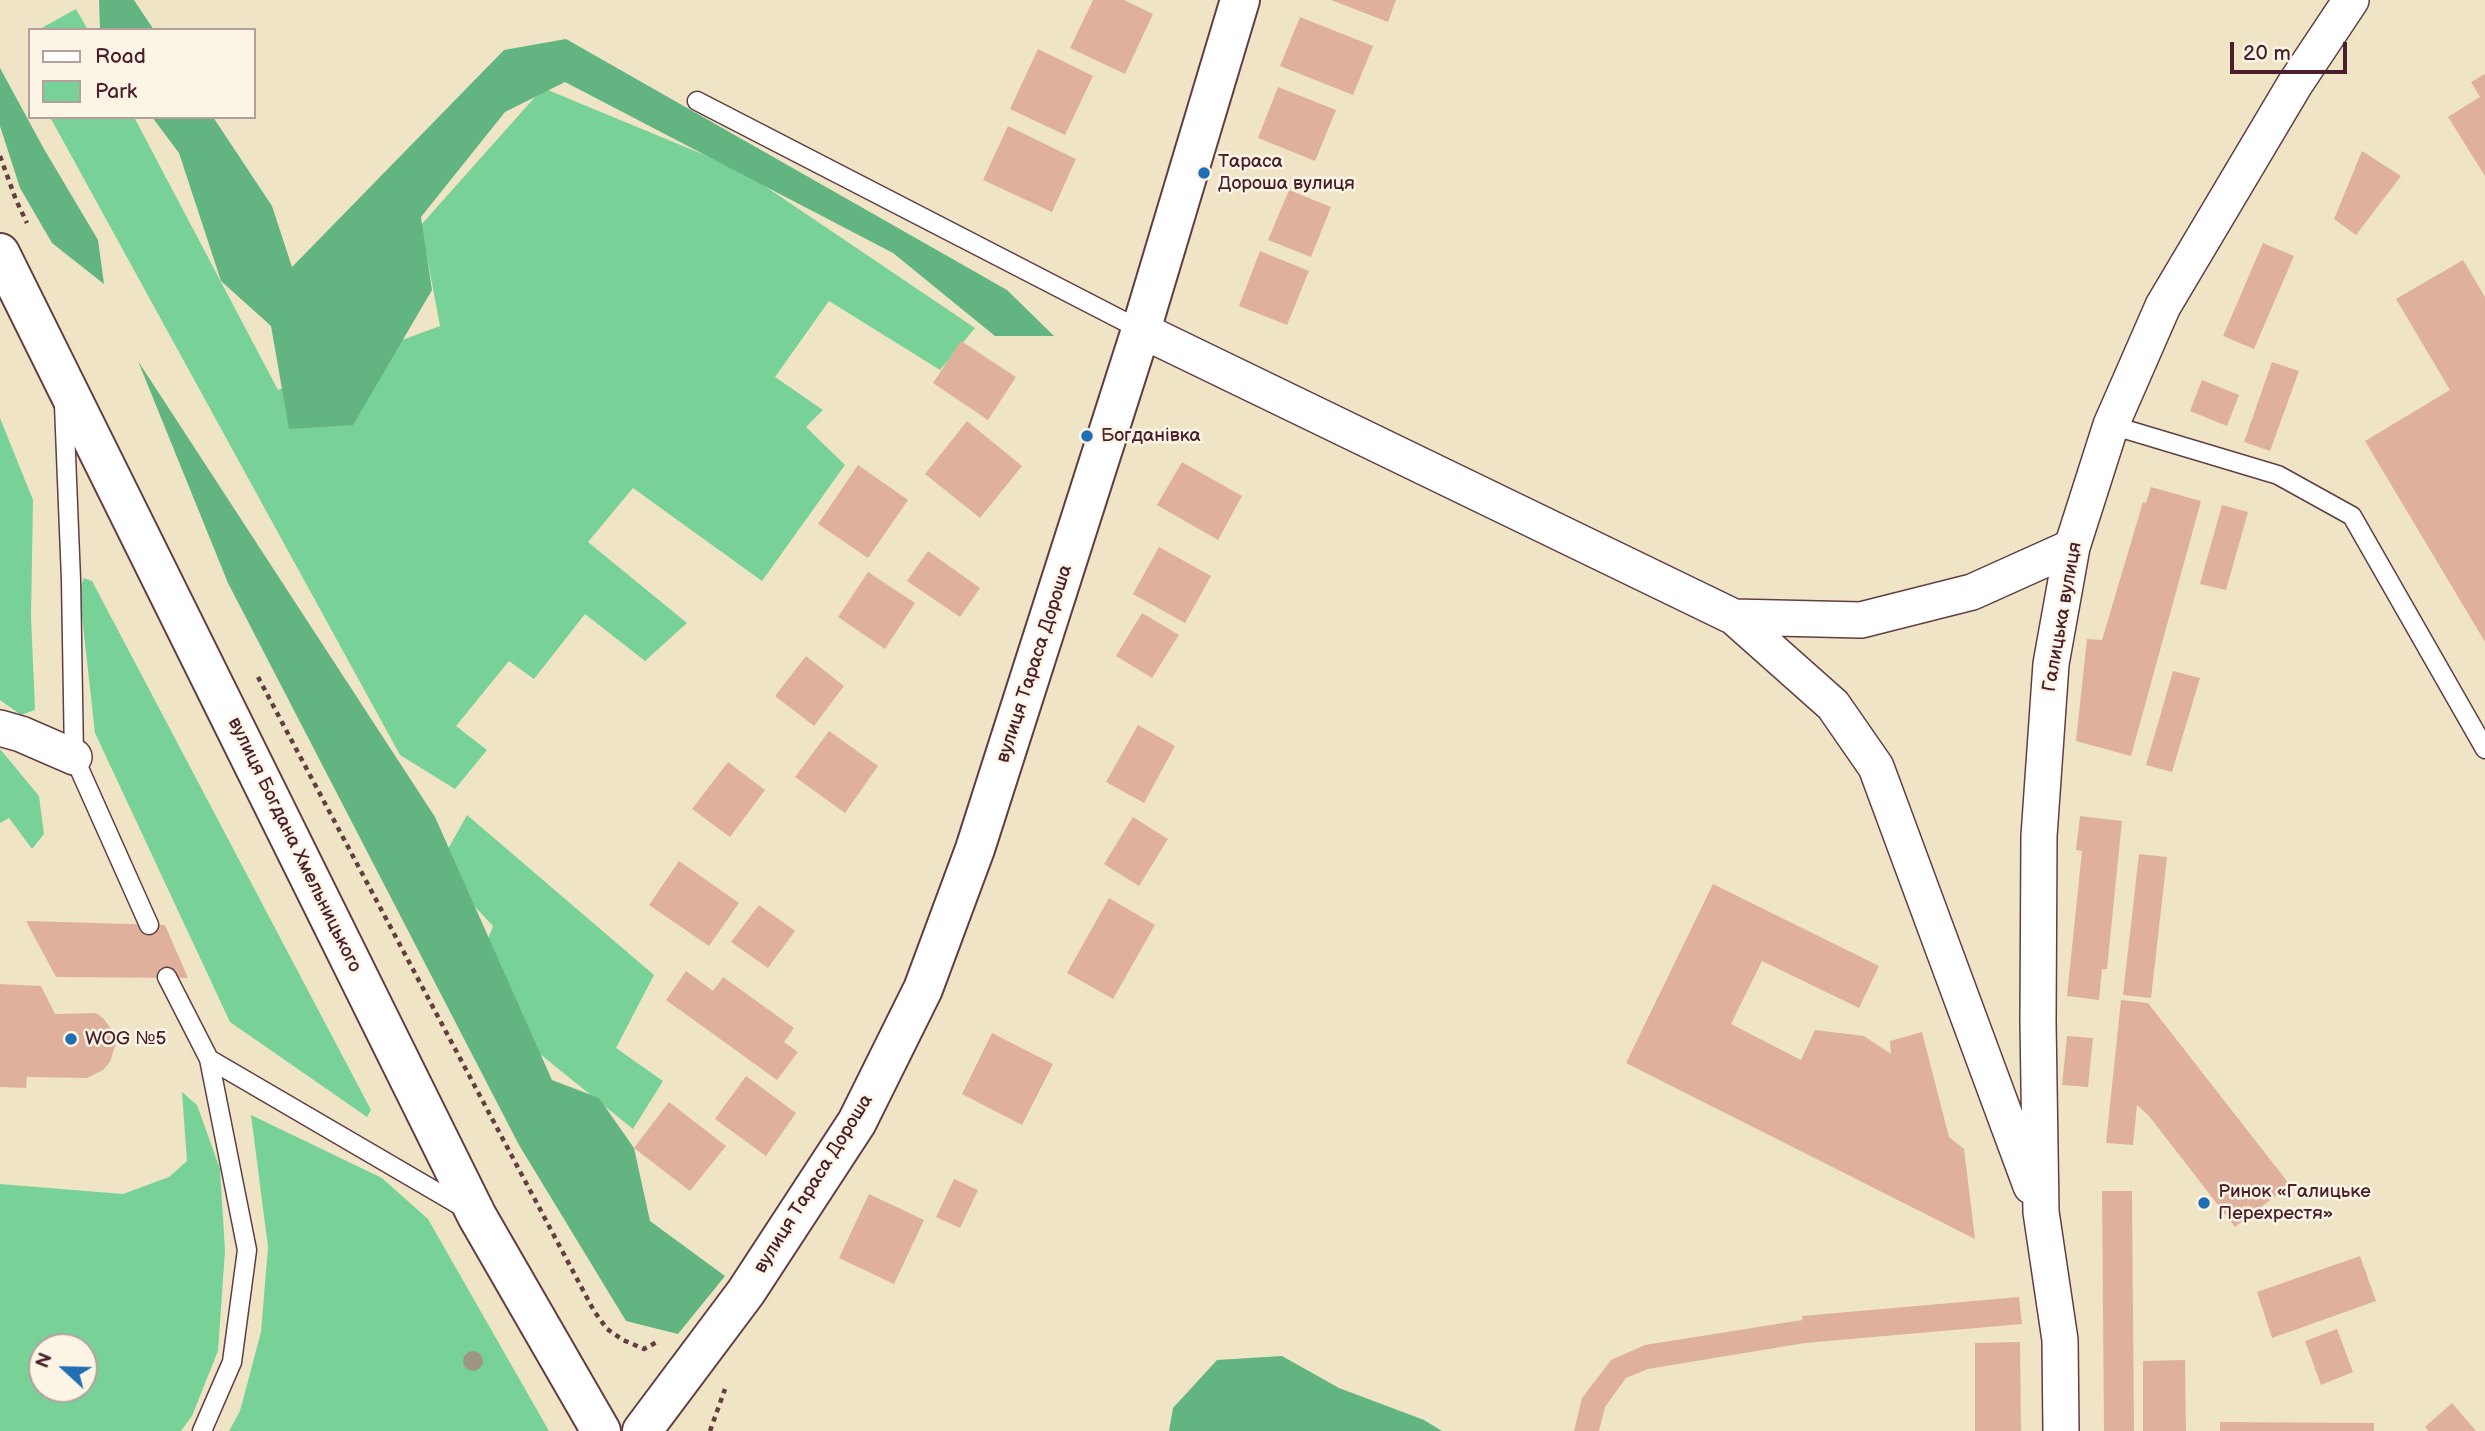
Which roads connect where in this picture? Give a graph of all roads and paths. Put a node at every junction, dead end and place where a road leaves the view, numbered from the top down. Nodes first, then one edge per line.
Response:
1 (1240, 0) edge
2 (2351, 0) edge
3 (697, 101) dead end
4 (0, 156) edge
5 (28, 225) dead end
6 (0, 253) edge
7 (1142, 330) junction
8 (63, 380) junction
9 (2111, 425) junction
10 (2073, 547) junction
11 (1734, 617) junction
12 (252, 666) dead end
13 (0, 728) edge
14 (2485, 749) edge
15 (74, 757) junction
16 (149, 925) dead end
17 (167, 977) dead end
18 (209, 1059) junction
19 (2041, 1212) junction
20 (477, 1216) junction
21 (665, 1338) dead end
22 (202, 1431) edge
23 (601, 1431) edge
24 (642, 1431) edge
25 (2061, 1431) edge

1 - 7 main road, вулиця Тараса Дороша
2 - 9 street, Галицька вулиця
3 - 7 lane
4 - 5 path
6 - 8 main road, вулиця Богдана Хмельницького
7 - 11 street
7 - 24 main road, вулиця Тараса Дороша
8 - 15 lane
8 - 20 main road, вулиця Богдана Хмельницького
9 - 10 street, Галицька вулиця
9 - 14 lane
10 - 11 street
10 - 19 street, Галицька вулиця
11 - 19 street
12 - 21 path
13 - 15 street
15 - 16 lane
17 - 18 lane
18 - 20 lane
18 - 22 lane
19 - 25 street, Галицька вулиця
20 - 23 main road, вулиця Богдана Хмельницького

